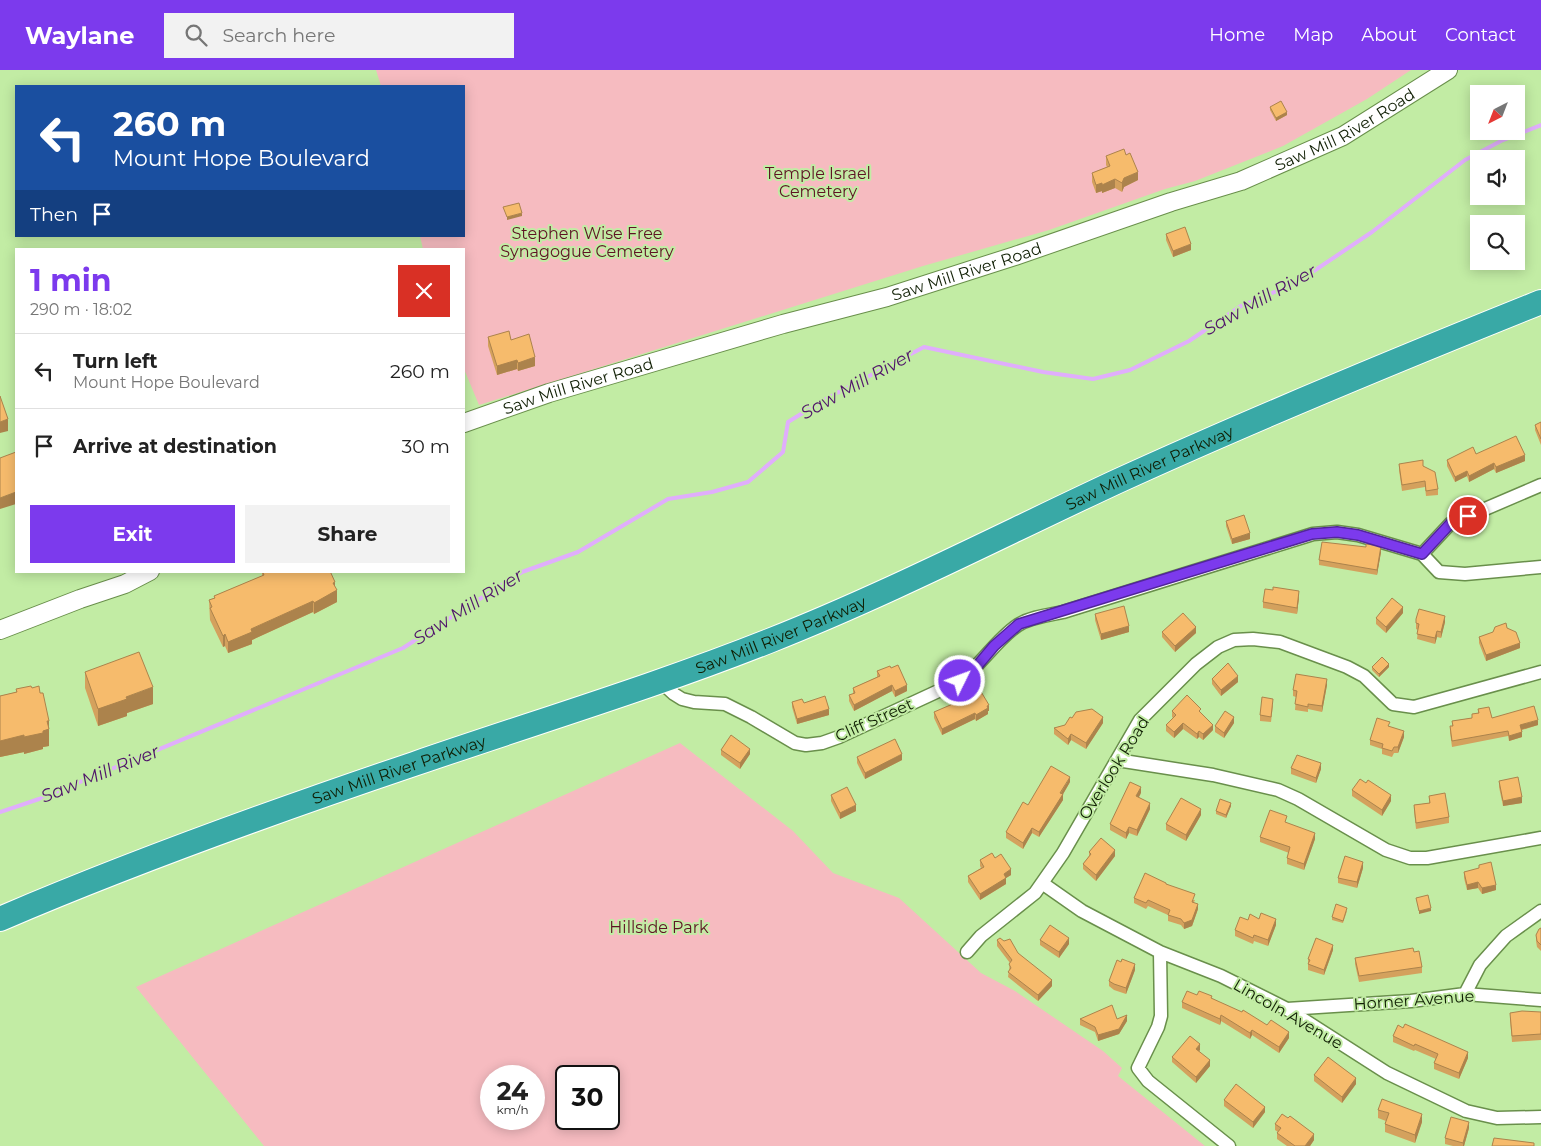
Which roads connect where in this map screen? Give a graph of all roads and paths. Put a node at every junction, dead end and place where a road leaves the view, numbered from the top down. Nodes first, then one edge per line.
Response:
1 (1448, 70) edge
2 (1541, 285) edge
3 (1541, 302) edge
4 (465, 423) edge
5 (1541, 485) edge
6 (1422, 554) junction
7 (1541, 567) edge
8 (146, 573) edge
9 (0, 630) edge
10 (1541, 672) edge
11 (661, 682) junction
12 (1116, 760) junction
13 (1541, 838) edge
14 (1042, 883) junction
15 (0, 902) edge
16 (1541, 911) edge
17 (0, 919) edge
18 (967, 952) dead end
19 (1160, 952) junction
20 (1465, 994) junction
21 (1541, 1000) edge
22 (1287, 1009) junction
23 (1541, 1118) edge
24 (1229, 1146) edge

1 - 4 main road, Saw Mill River Road
2 - 15 highway, Saw Mill River Parkway
3 - 11 highway, Saw Mill River Parkway
5 - 6 street
6 - 7 street
6 - 11 street, Cliff Street
8 - 9 main road
10 - 12 street, Overlook Road
11 - 17 highway, Saw Mill River Parkway
12 - 13 street
12 - 14 street, Overlook Road
14 - 18 street, Overlook Road
14 - 19 street, Lincoln Avenue
16 - 20 street
19 - 22 street, Lincoln Avenue
19 - 24 street
20 - 21 street, Horner Avenue
20 - 22 street, Horner Avenue
22 - 23 street, Lincoln Avenue

